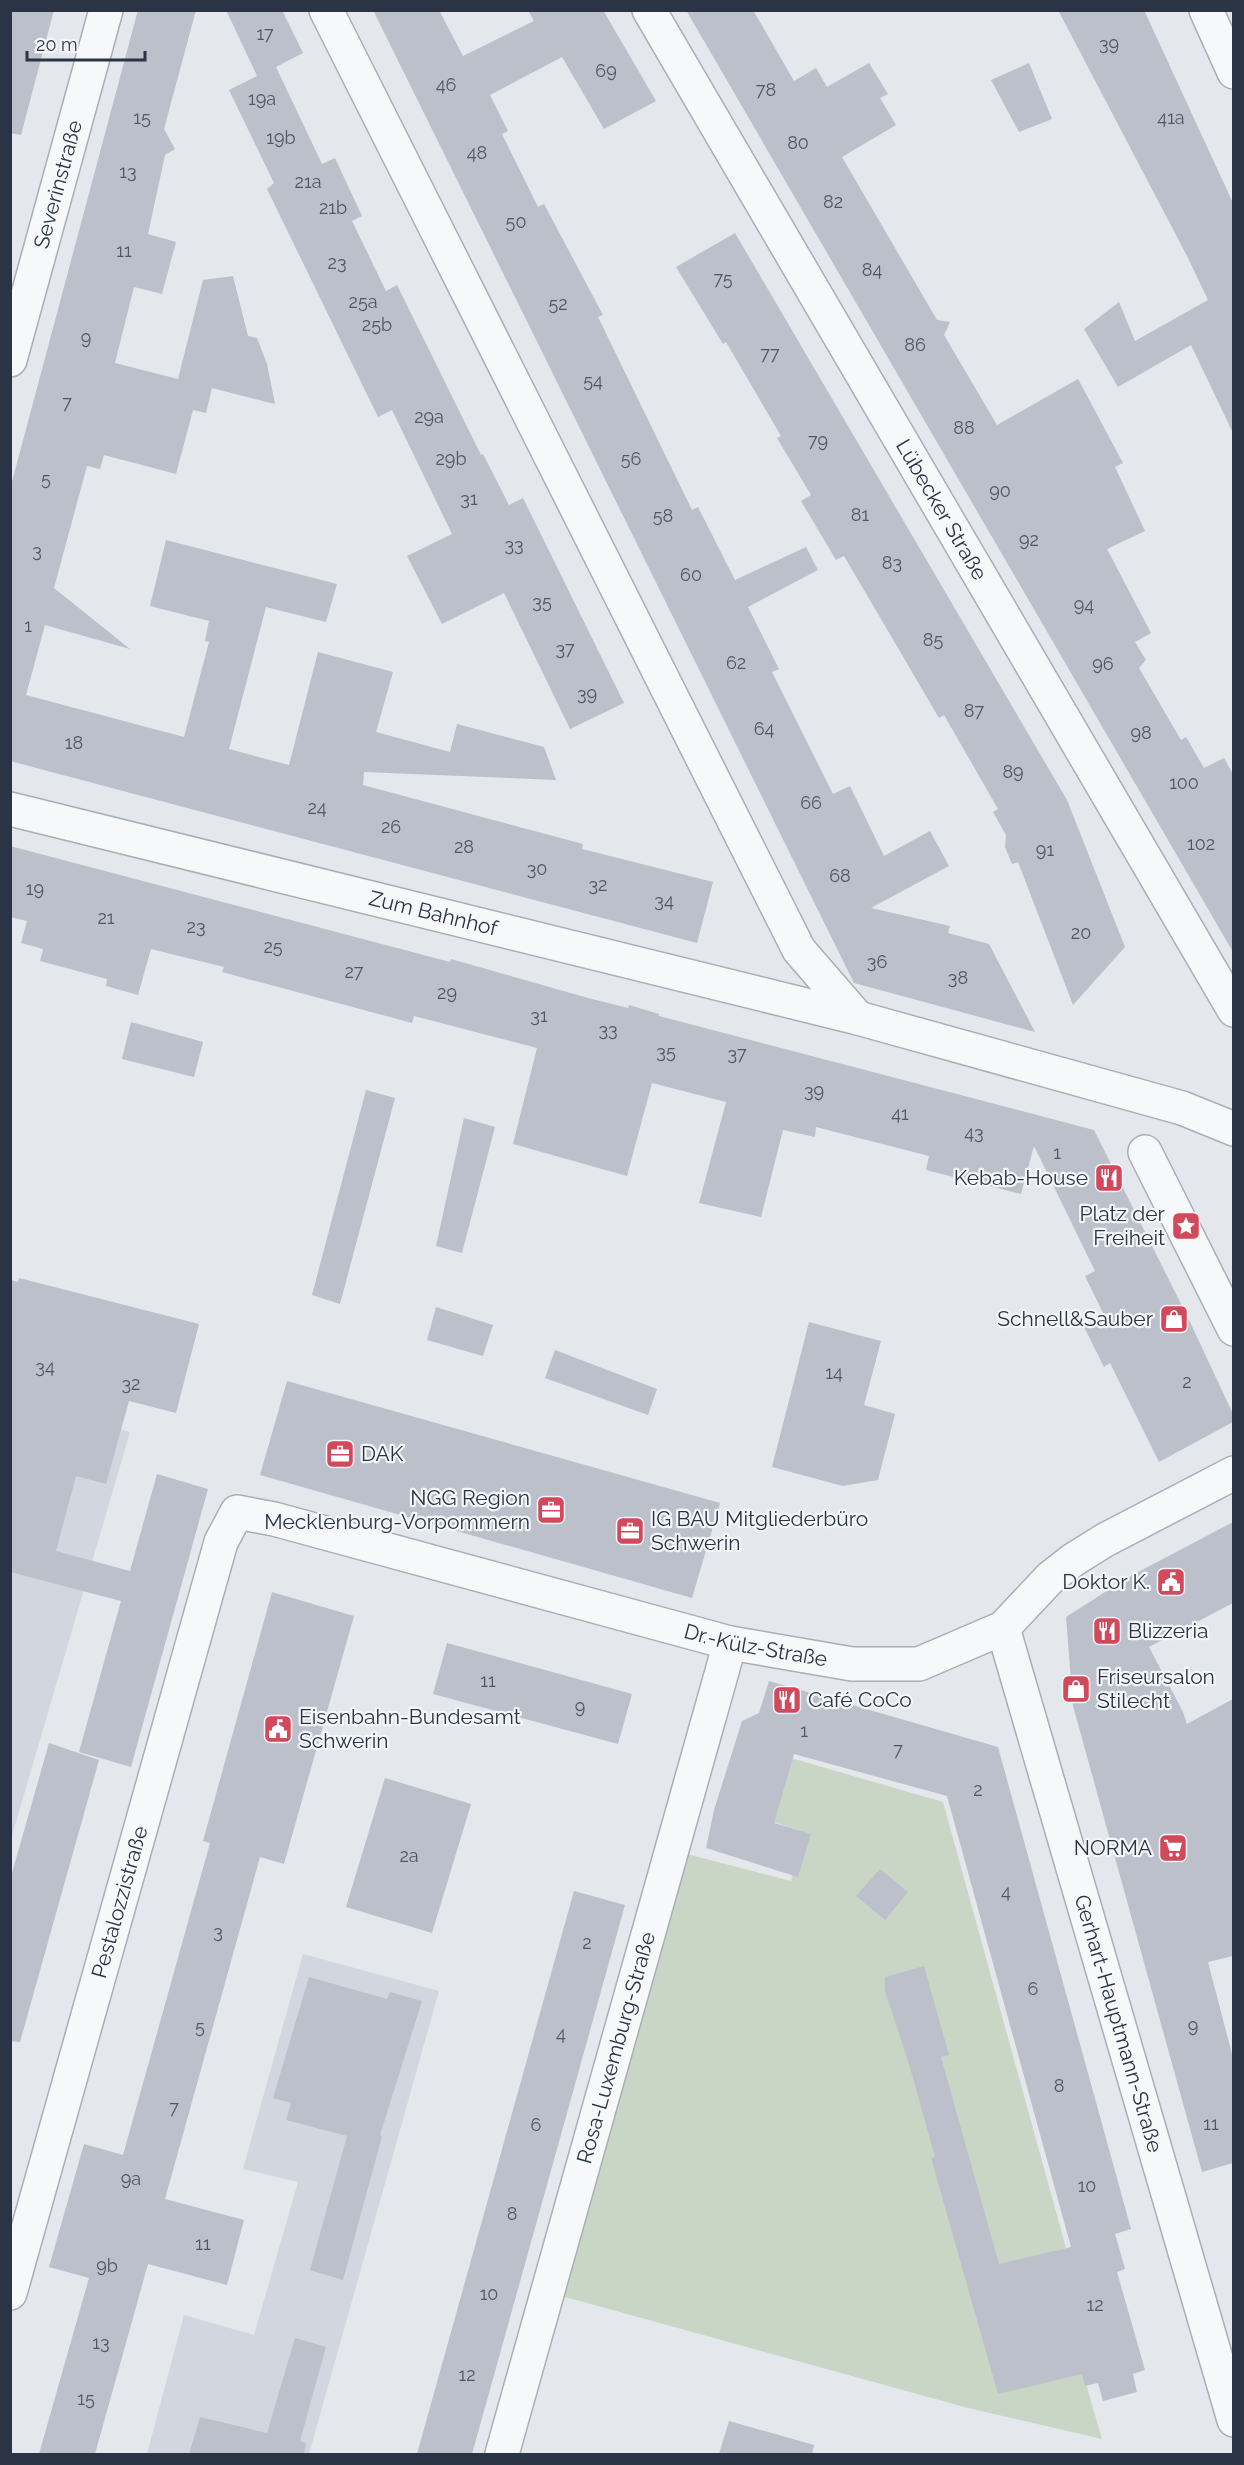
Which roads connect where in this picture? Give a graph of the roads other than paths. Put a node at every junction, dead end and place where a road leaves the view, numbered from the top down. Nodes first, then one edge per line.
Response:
1 (106, 10) edge
2 (326, 10) edge
3 (649, 10) edge
4 (1206, 10) edge
5 (1233, 72) edge
6 (10, 360) edge
7 (10, 809) edge
8 (1233, 1010) edge
9 (858, 1018) junction
10 (1233, 1129) edge
11 (1145, 1152) dead end
12 (1233, 1329) edge
13 (1233, 1473) edge
14 (237, 1512) joint
15 (1003, 1628) junction
16 (729, 1643) junction
17 (10, 2293) edge
18 (1233, 2420) edge
19 (502, 2454) edge

1 - 6 street, Severinstraße
2 - 9 street
3 - 8 street, Lübecker Straße
4 - 5 street
7 - 9 street, Zum Bahnhof
9 - 10 street, Zum Bahnhof
11 - 12 street
13 - 15 street, Dr.-Külz-Straße
14 - 16 street, Dr.-Külz-Straße
14 - 17 street, Pestalozzistraße
15 - 16 street, Dr.-Külz-Straße
15 - 18 street, Gerhart-Hauptmann-Straße
16 - 19 street, Rosa-Luxemburg-Straße

